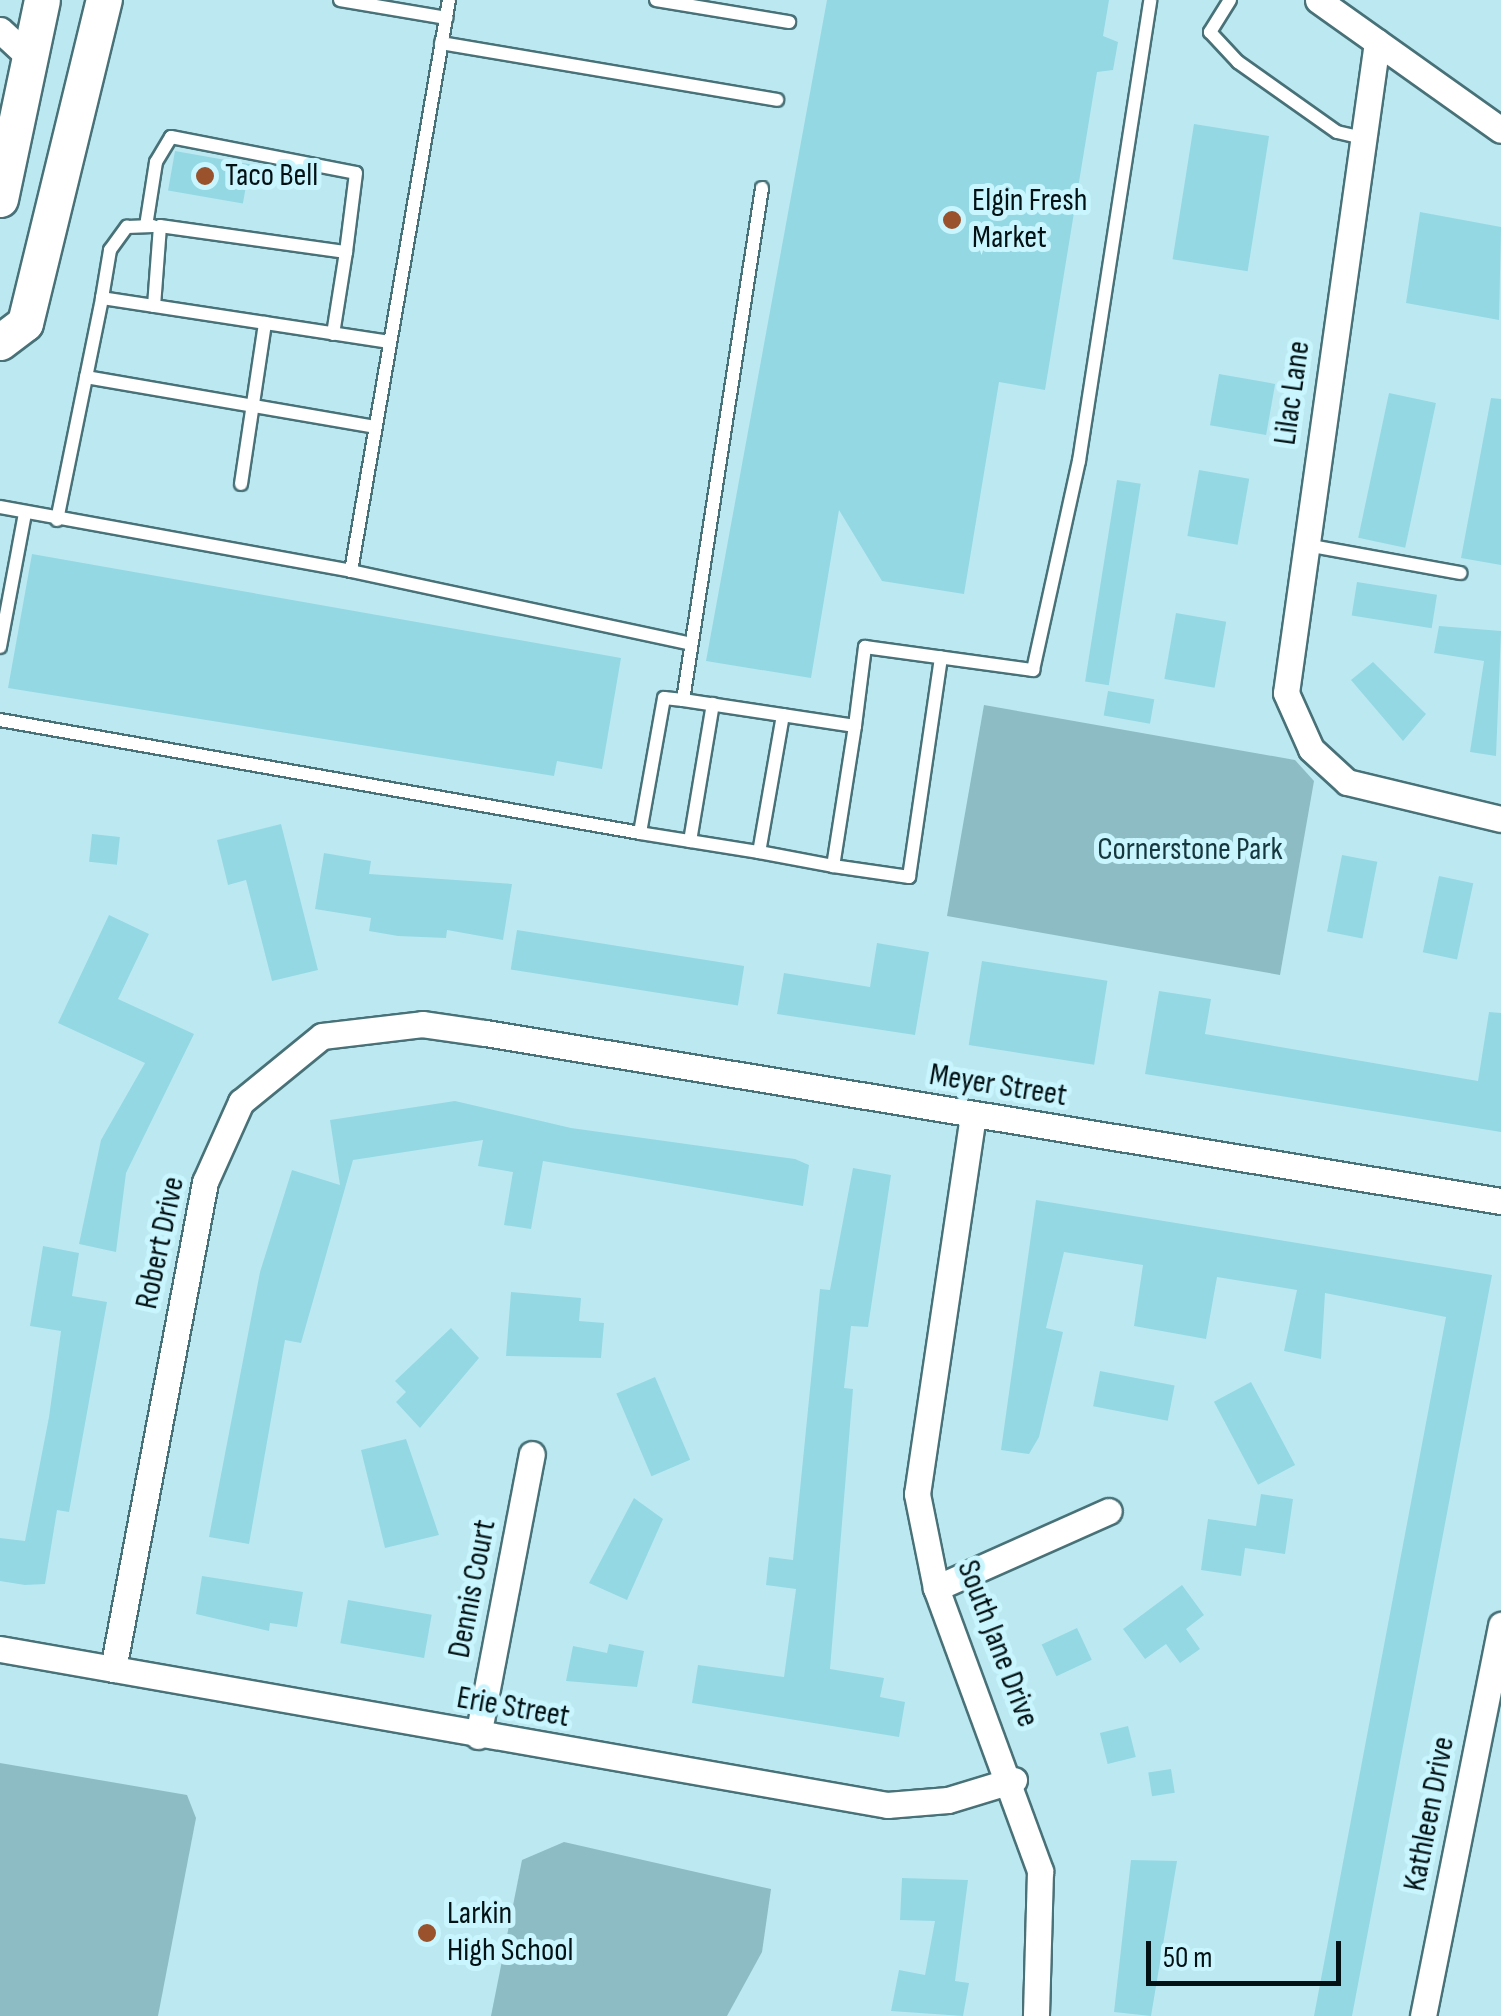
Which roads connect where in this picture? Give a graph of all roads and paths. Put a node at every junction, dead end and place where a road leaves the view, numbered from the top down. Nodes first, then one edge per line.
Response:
1 (42, 0) edge
2 (104, 0) edge
3 (340, 0) edge
4 (448, 0) edge
5 (656, 0) edge
6 (1150, 0) edge
7 (1230, 0) edge
8 (1318, 0) edge
9 (362, 2) edge
10 (409, 6) edge
11 (446, 18) junction
12 (789, 22) dead end
13 (0, 30) edge
14 (1377, 42) junction
15 (441, 44) junction
16 (15, 60) edge
17 (777, 100) dead end
18 (1501, 130) edge
19 (1363, 138) junction
20 (762, 188) dead end
21 (0, 200) edge
22 (153, 226) junction
23 (346, 252) junction
24 (102, 298) junction
25 (154, 306) junction
26 (266, 323) junction
27 (334, 334) junction
28 (0, 342) edge
29 (389, 342) junction
30 (86, 377) junction
31 (252, 406) junction
32 (374, 427) junction
33 (240, 484) dead end
34 (0, 508) edge
35 (25, 513) junction
36 (58, 520) junction
37 (1304, 545) junction
38 (351, 571) junction
39 (1460, 574) dead end
40 (691, 644) junction
41 (0, 647) edge
42 (942, 657) junction
43 (683, 700) junction
44 (712, 704) junction
45 (783, 715) junction
46 (0, 720) edge
47 (855, 726) junction
48 (1501, 819) edge
49 (640, 834) junction
50 (690, 842) junction
51 (759, 852) junction
52 (833, 866) junction
53 (485, 1032) joint
54 (973, 1115) junction
55 (1501, 1201) edge
56 (532, 1454) dead end
57 (1109, 1511) dead end
58 (936, 1588) junction
59 (1501, 1625) edge
60 (0, 1650) edge
61 (113, 1669) junction
62 (478, 1736) junction
63 (1014, 1780) junction
64 (1036, 2016) edge
65 (1424, 2016) edge

1 - 16 main road
2 - 28 main road
3 - 9 lane
4 - 11 lane
5 - 12 lane
6 - 42 lane
7 - 19 lane
8 - 14 street
9 - 10 lane
10 - 11 lane
11 - 15 lane
13 - 16 street
14 - 18 street
14 - 19 street, Lilac Lane
15 - 17 lane
15 - 29 lane
16 - 21 main road
19 - 37 street, Lilac Lane
20 - 40 lane
22 - 23 lane
22 - 23 lane
22 - 24 lane
22 - 25 lane
23 - 27 lane
24 - 25 lane
24 - 30 lane
25 - 26 lane
26 - 27 lane
26 - 31 lane
27 - 29 lane
29 - 32 lane
30 - 31 lane
30 - 36 lane
31 - 32 lane
31 - 33 lane
32 - 38 lane
34 - 35 lane
35 - 36 lane
35 - 41 lane
36 - 38 lane
37 - 39 lane
37 - 48 street, Lilac Lane
38 - 40 lane
40 - 43 lane
42 - 47 lane
42 - 52 lane
43 - 44 lane
43 - 49 lane
44 - 45 lane
44 - 50 lane
45 - 47 lane
45 - 51 lane
46 - 49 lane
47 - 52 lane
49 - 50 lane
50 - 51 lane
51 - 52 lane
53 - 54 street, Meyer Street
53 - 61 street, Robert Drive
54 - 55 street, Meyer Street
54 - 58 street, South Jane Drive
56 - 62 street, Dennis Court
57 - 58 street
58 - 63 street, South Jane Drive
59 - 65 street, Kathleen Drive
60 - 61 street, Erie Street
61 - 62 street, Erie Street
62 - 63 street, Erie Street
63 - 64 street, South Jane Drive

